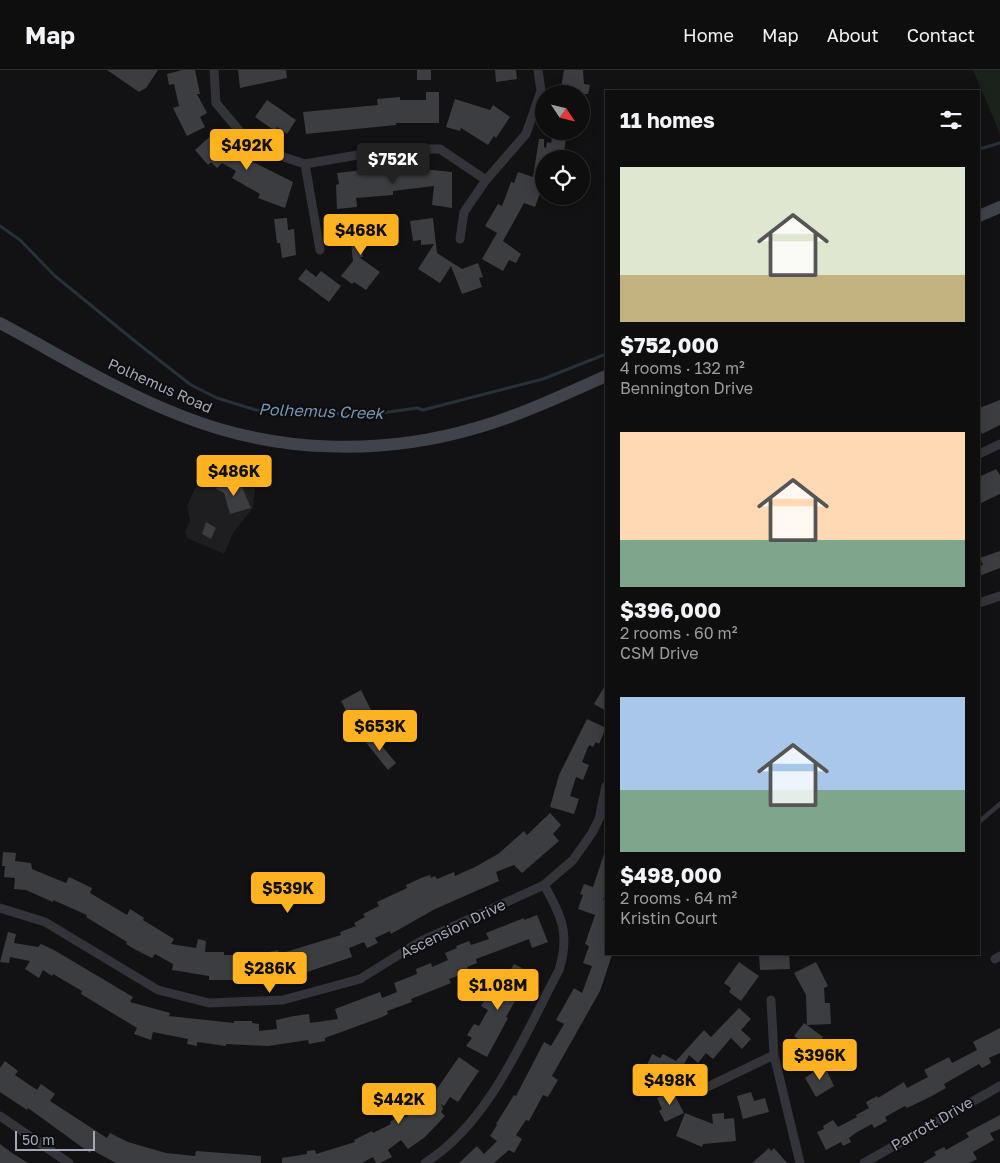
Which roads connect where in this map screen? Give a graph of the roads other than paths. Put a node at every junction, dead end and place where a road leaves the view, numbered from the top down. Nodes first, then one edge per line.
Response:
1 (214, 70) edge
2 (538, 70) edge
3 (305, 164) junction
4 (486, 180) junction
5 (1000, 207) edge
6 (980, 216) edge
7 (460, 239) dead end
8 (320, 250) dead end
9 (0, 323) edge
10 (605, 376) edge
11 (1000, 444) edge
12 (980, 454) edge
13 (1000, 596) edge
14 (980, 604) edge
15 (605, 790) edge
16 (1000, 804) edge
17 (980, 821) edge
18 (544, 885) junction
19 (0, 908) edge
20 (772, 1000) dead end
21 (774, 1055) junction
22 (1000, 1086) edge
23 (699, 1091) dead end
24 (0, 1116) edge
25 (70, 1163) edge
26 (425, 1163) edge
27 (800, 1163) edge
28 (864, 1163) edge

1 - 3 street
2 - 4 street
3 - 4 street
3 - 8 street
4 - 7 street
5 - 6 main road
9 - 10 main road, Polhemus Road
11 - 12 street
13 - 14 street
15 - 18 street, Ascension Drive
16 - 17 lane
18 - 19 street, Ascension Drive
18 - 26 street
20 - 21 street
21 - 23 street
21 - 27 street
22 - 28 street, Parrott Drive
24 - 25 street

